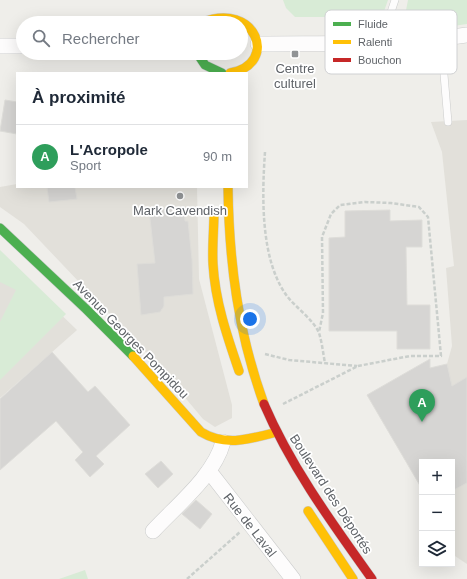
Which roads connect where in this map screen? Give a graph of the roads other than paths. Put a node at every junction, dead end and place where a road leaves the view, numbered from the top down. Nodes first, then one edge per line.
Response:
1 (208, 16) edge
2 (244, 16) edge
3 (248, 19) edge
4 (467, 35) edge
5 (457, 37) edge
6 (325, 43) edge
7 (258, 44) junction
8 (0, 46) edge
9 (16, 46) edge
10 (202, 60) edge
11 (241, 71) edge
12 (217, 72) edge
13 (444, 74) edge
14 (448, 122) dead end
15 (228, 188) edge
16 (214, 202) dead end
17 (0, 228) edge
18 (241, 377) dead end
19 (277, 432) junction
20 (223, 442) junction
21 (209, 471) junction
22 (302, 502) dead end
23 (153, 531) dead end
24 (293, 579) edge
25 (353, 579) edge
26 (372, 579) edge

1 - 2 street
3 - 7 street
4 - 5 street
6 - 7 street
7 - 11 street
8 - 9 street
10 - 12 street
13 - 14 lane
15 - 19 street, Boulevard des Déportés
16 - 18 street
17 - 20 street, Avenue Georges Pompidou
19 - 20 street, Avenue Georges Pompidou
19 - 26 street, Boulevard des Déportés
20 - 21 street
21 - 23 street
21 - 24 street, Rue de Laval
22 - 25 street

